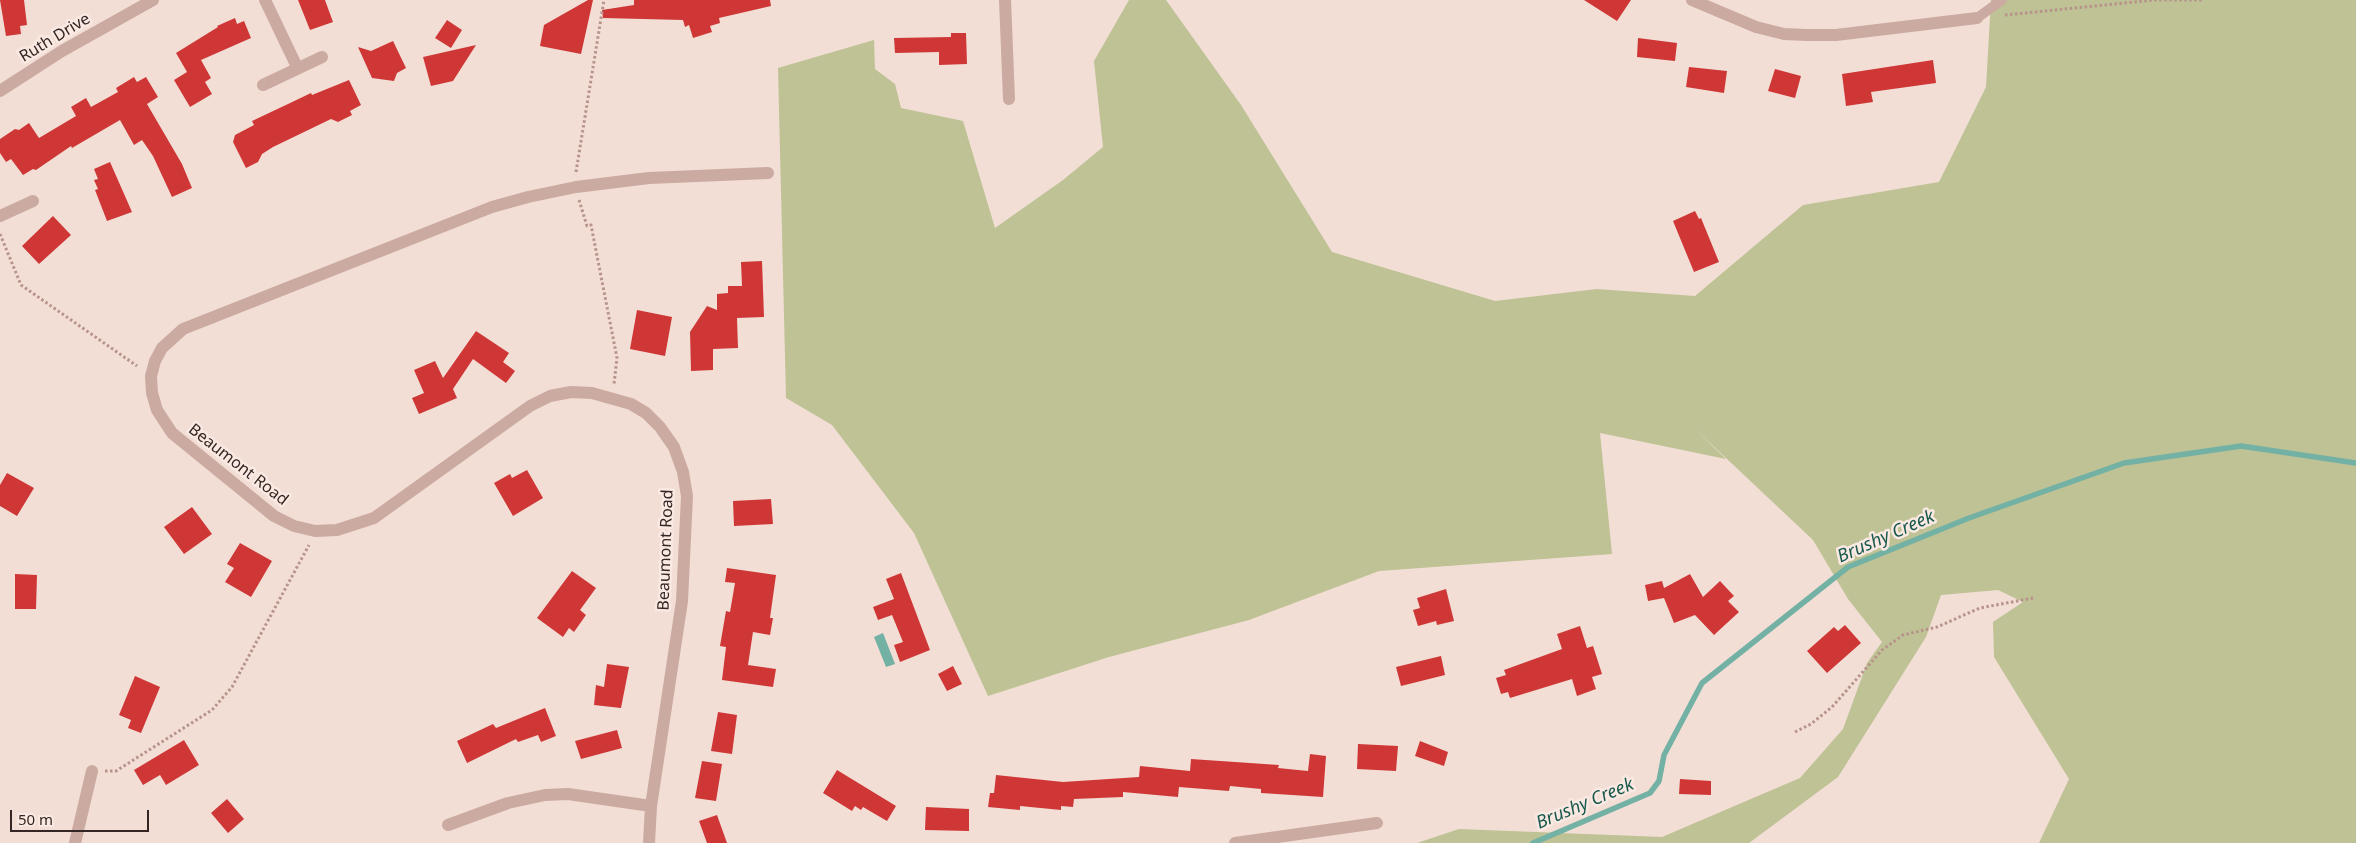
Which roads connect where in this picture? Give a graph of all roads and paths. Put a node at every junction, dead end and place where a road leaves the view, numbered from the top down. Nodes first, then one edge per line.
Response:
1 (153, 0) edge
2 (265, 0) edge
3 (604, 0) edge
4 (1005, 0) edge
5 (1692, 0) edge
6 (2002, 0) edge
7 (2204, 0) edge
8 (1977, 18) junction
9 (322, 56) dead end
10 (297, 68) junction
11 (263, 84) dead end
12 (0, 91) edge
13 (1008, 100) dead end
14 (768, 173) dead end
15 (576, 187) junction
16 (33, 201) dead end
17 (0, 216) edge
18 (0, 234) edge
19 (151, 376) junction
20 (612, 397) junction
21 (301, 562) dead end
22 (2033, 598) dead end
23 (1795, 732) dead end
24 (92, 771) joint
25 (651, 806) junction
26 (1377, 822) dead end
27 (448, 825) dead end
28 (75, 843) edge
29 (649, 843) edge
30 (1235, 843) edge

1 - 12 street, Ruth Drive
2 - 10 street
3 - 15 path
4 - 13 street
5 - 8 street
6 - 8 lane
7 - 8 path
9 - 10 street
10 - 11 street
14 - 15 street, Beaumont Road
15 - 19 street, Beaumont Road
15 - 20 path
16 - 17 street
18 - 19 path
19 - 20 street, Beaumont Road
20 - 25 street, Beaumont Road
21 - 24 path
22 - 23 path
24 - 28 street
25 - 27 street
25 - 29 street, Beaumont Road
26 - 30 street

